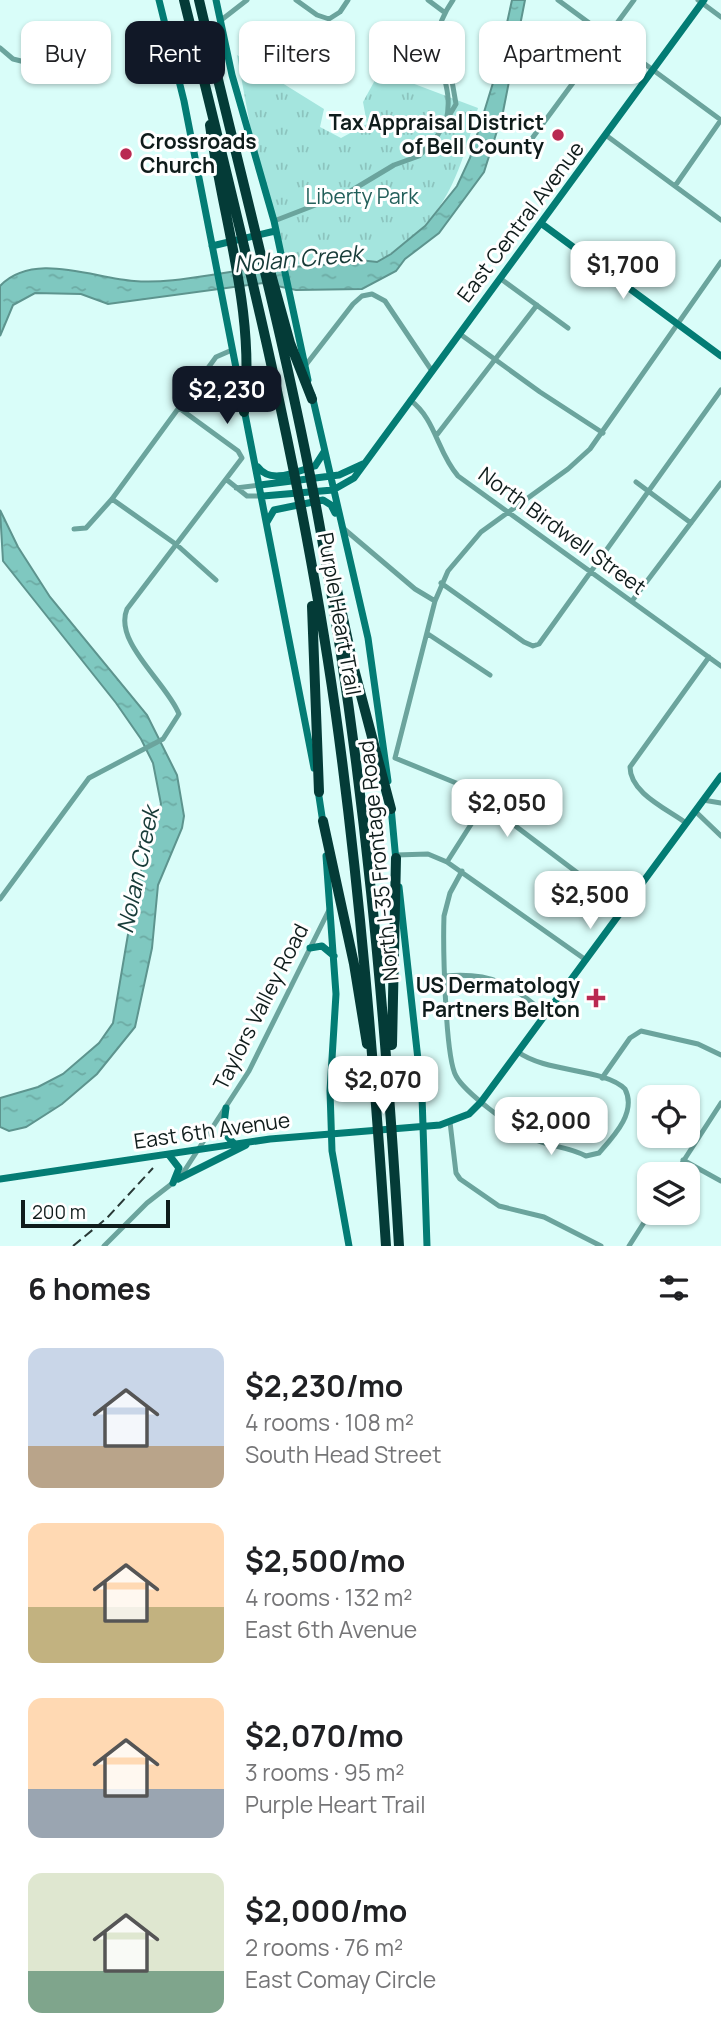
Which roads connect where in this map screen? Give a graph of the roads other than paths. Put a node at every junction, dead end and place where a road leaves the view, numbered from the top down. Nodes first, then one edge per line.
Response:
1 (159, 0) edge
2 (184, 0) edge
3 (199, 0) edge
4 (216, 0) edge
5 (247, 0) edge
6 (296, 0) edge
7 (348, 0) edge
8 (428, 0) edge
9 (453, 0) edge
10 (558, 0) edge
11 (634, 0) edge
12 (702, 1) edge
13 (444, 12) junction
14 (721, 17) edge
15 (220, 21) edge
16 (221, 21) edge
17 (441, 21) edge
18 (587, 21) edge
19 (618, 21) edge
20 (225, 43) edge
21 (0, 48) edge
22 (21, 61) edge
23 (646, 64) edge
24 (654, 70) junction
25 (444, 84) edge
26 (451, 84) edge
27 (572, 84) edge
28 (721, 120) edge
29 (446, 124) junction
30 (607, 136) junction
31 (525, 149) dead end
32 (675, 186) junction
33 (721, 220) edge
34 (274, 221) junction
35 (235, 223) junction
36 (542, 224) junction
37 (276, 236) junction
38 (212, 246) junction
39 (721, 262) edge
40 (501, 279) junction
41 (537, 305) junction
42 (277, 307) junction
43 (678, 325) junction
44 (568, 328) dead end
45 (460, 334) junction
46 (232, 350) junction
47 (721, 356) edge
48 (496, 360) junction
49 (305, 366) junction
50 (432, 371) junction
51 (721, 390) edge
52 (313, 399) junction
53 (410, 400) junction
54 (179, 408) junction
55 (244, 412) junction
56 (603, 433) junction
57 (436, 436) junction
58 (252, 450) junction
59 (324, 452) junction
60 (364, 464) junction
61 (330, 477) junction
62 (227, 481) junction
63 (636, 482) dead end
64 (721, 482) edge
65 (260, 485) junction
66 (236, 488) junction
67 (333, 490) junction
68 (648, 490) junction
69 (263, 496) junction
70 (112, 499) junction
71 (507, 512) junction
72 (267, 522) junction
73 (691, 523) junction
74 (341, 526) junction
75 (74, 529) dead end
76 (323, 542) junction
77 (177, 545) junction
78 (309, 553) junction
79 (589, 570) junction
80 (216, 580) dead end
81 (441, 583) junction
82 (435, 601) junction
83 (632, 601) junction
84 (428, 634) junction
85 (709, 657) junction
86 (721, 666) edge
87 (490, 675) dead end
88 (395, 758) junction
89 (385, 760) junction
90 (721, 776) edge
91 (318, 792) junction
92 (704, 800) junction
93 (721, 803) edge
94 (484, 804) junction
95 (391, 809) junction
96 (695, 811) junction
97 (323, 821) junction
98 (686, 823) junction
99 (721, 836) edge
100 (396, 856) junction
101 (447, 862) junction
102 (462, 871) junction
103 (0, 900) edge
104 (332, 904) junction
105 (624, 908) junction
106 (310, 948) junction
107 (334, 956) junction
108 (586, 960) junction
109 (446, 975) junction
110 (546, 1014) junction
111 (518, 1052) junction
112 (721, 1055) edge
113 (602, 1078) junction
114 (390, 1081) junction
115 (376, 1100) junction
116 (481, 1102) junction
117 (721, 1103) edge
118 (226, 1108) junction
119 (450, 1122) junction
120 (421, 1127) junction
121 (331, 1133) junction
122 (253, 1141) junction
123 (235, 1144) junction
124 (200, 1150) junction
125 (169, 1155) junction
126 (683, 1160) joint
127 (0, 1179) edge
128 (176, 1181) junction
129 (721, 1181) edge
130 (642, 1225) edge
131 (104, 1246) edge
132 (349, 1246) edge
133 (386, 1246) edge
134 (399, 1246) edge
135 (427, 1246) edge
136 (601, 1246) edge
137 (629, 1246) edge

1 - 38 main road
2 - 35 highway
3 - 42 highway
4 - 15 main road, North I-35 Frontage Road
5 - 16 street
6 - 7 street
8 - 13 street
9 - 13 street
10 - 18 street
11 - 19 street
12 - 14 street
12 - 24 main road, East Central Avenue
13 - 17 street
20 - 34 main road, North I-35 Frontage Road
21 - 22 street
23 - 24 street
24 - 28 street
24 - 30 main road, East Central Avenue
25 - 29 street
26 - 29 street
27 - 31 street
28 - 32 street
29 - 34 street
30 - 32 street
30 - 36 main road, East Central Avenue
32 - 33 street
34 - 37 main road, North I-35 Frontage Road
35 - 55 highway
35 - 78 highway, Purple Heart Trail
36 - 40 main road, East Central Avenue
36 - 43 main road
37 - 38 main road
37 - 49 main road, North I-35 Frontage Road
38 - 46 main road
39 - 43 street
40 - 41 street
40 - 45 main road, East Central Avenue
41 - 44 street
41 - 48 street
42 - 52 highway
42 - 76 highway, Purple Heart Trail
43 - 47 main road
43 - 56 street
45 - 48 street
45 - 50 main road, East Central Avenue
46 - 54 street
46 - 55 main road
48 - 56 street
48 - 57 street
49 - 50 street
49 - 52 main road, North I-35 Frontage Road
50 - 53 main road, East Central Avenue
51 - 68 street
52 - 59 main road, North I-35 Frontage Road
53 - 57 street, North Birdwell Street
53 - 60 main road, East Central Avenue
54 - 62 street
54 - 70 street
55 - 58 main road
56 - 71 street
57 - 71 street, North Birdwell Street
58 - 59 main road
58 - 65 main road
59 - 61 main road, North I-35 Frontage Road
60 - 61 main road
60 - 67 main road, East Central Avenue
61 - 65 main road
61 - 67 main road, North I-35 Frontage Road
62 - 66 street
62 - 77 street
63 - 68 street
64 - 73 street
65 - 66 street
65 - 69 main road
66 - 69 street
67 - 69 main road
67 - 74 main road, North I-35 Frontage Road
68 - 73 street
68 - 79 street
69 - 72 main road
70 - 75 street
70 - 77 street
71 - 79 street, North Birdwell Street
71 - 81 street
72 - 74 main road
72 - 91 main road
73 - 83 street
74 - 82 street
74 - 89 main road, North I-35 Frontage Road
76 - 95 highway
76 - 114 highway, Purple Heart Trail
77 - 80 street
77 - 103 street
78 - 91 highway
78 - 115 highway, Purple Heart Trail
79 - 81 street
79 - 83 street, North Birdwell Street
81 - 82 street
82 - 84 street
83 - 85 street, North Birdwell Street
84 - 87 street
84 - 88 street
85 - 86 street, North Birdwell Street
85 - 98 street
88 - 89 street
88 - 94 street
89 - 95 main road, North I-35 Frontage Road
90 - 92 main road, East 6th Avenue
91 - 97 main road
92 - 93 street
92 - 96 main road, East 6th Avenue
94 - 101 street
94 - 105 street
95 - 100 main road, North I-35 Frontage Road
96 - 98 main road, East 6th Avenue
96 - 99 street
97 - 104 main road
97 - 115 highway
98 - 105 main road, East 6th Avenue
100 - 101 street
100 - 114 highway
100 - 120 main road, North I-35 Frontage Road
101 - 102 street
102 - 108 street
102 - 109 street
104 - 106 street, Taylors Valley Road
104 - 107 main road
105 - 108 main road, East 6th Avenue
106 - 107 main road
106 - 118 street, Taylors Valley Road
107 - 121 main road
108 - 110 main road, East 6th Avenue
109 - 110 street
109 - 116 street
110 - 111 main road, East 6th Avenue
111 - 113 street
111 - 116 main road, East 6th Avenue
112 - 113 street
113 - 116 street
114 - 134 highway, Purple Heart Trail
115 - 133 highway, Purple Heart Trail
116 - 119 main road, East 6th Avenue
117 - 126 street
118 - 123 main road
118 - 124 street, Taylors Valley Road
119 - 120 main road, East 6th Avenue
119 - 136 street
120 - 121 main road, East 6th Avenue
120 - 135 main road, North I-35 Frontage Road
121 - 122 main road, East 6th Avenue
121 - 132 main road
122 - 123 main road, East 6th Avenue
122 - 128 main road
123 - 124 main road, East 6th Avenue
124 - 125 main road, East 6th Avenue
124 - 128 street, Taylors Valley Road
125 - 127 main road, East 6th Avenue
125 - 128 main road
126 - 129 street
128 - 131 street, Taylors Valley Road
130 - 137 street

